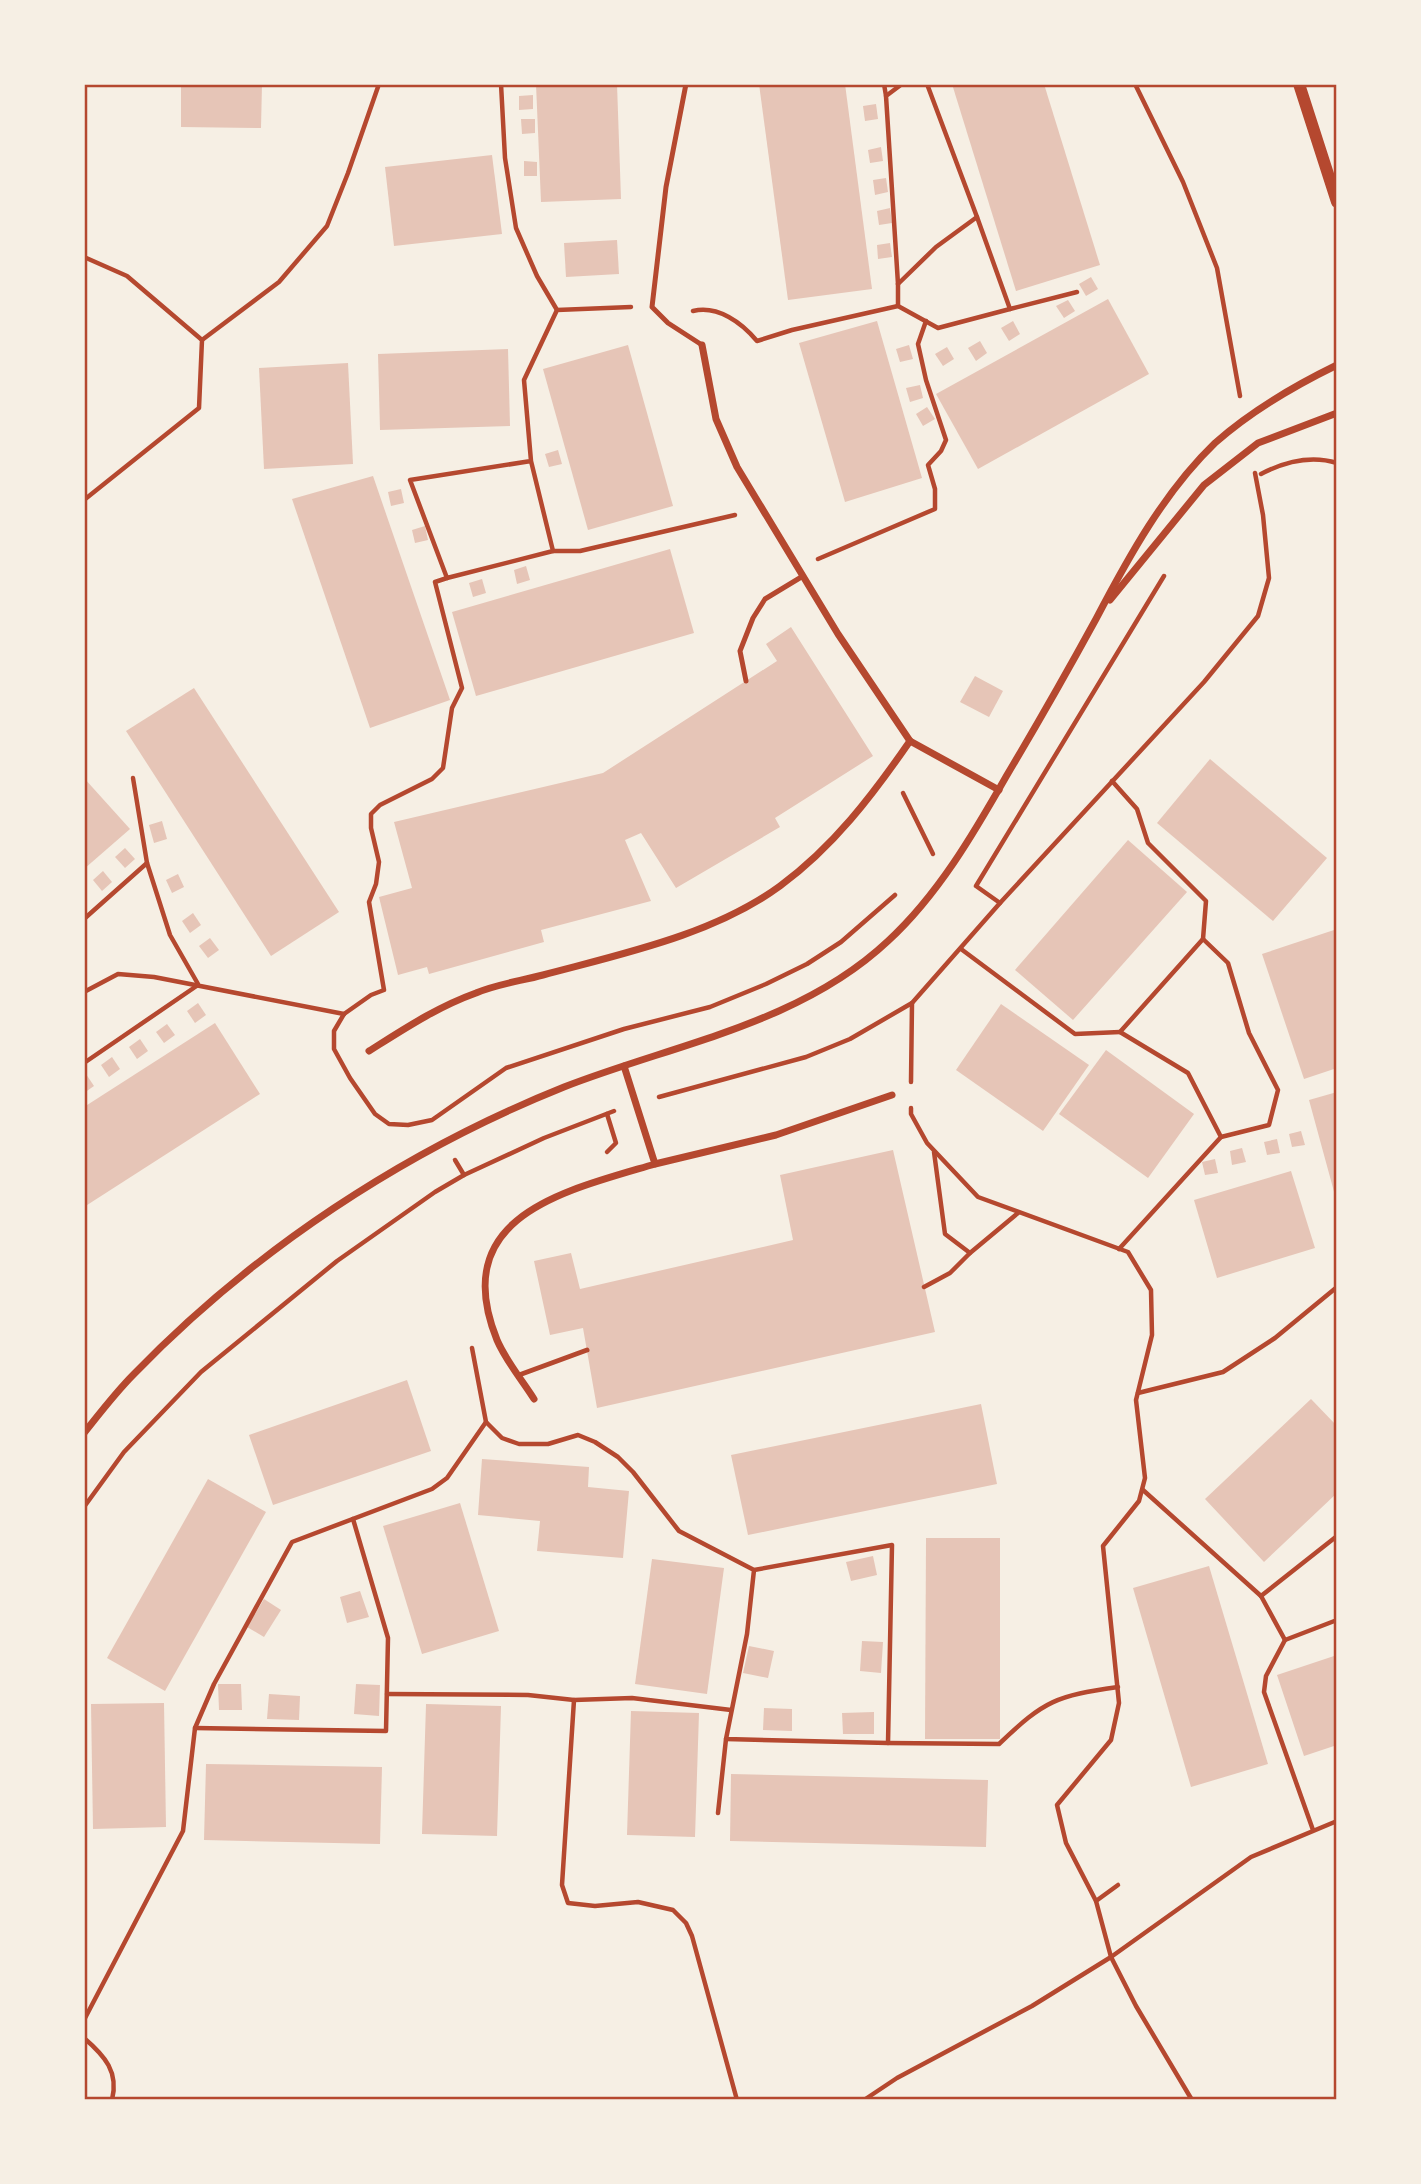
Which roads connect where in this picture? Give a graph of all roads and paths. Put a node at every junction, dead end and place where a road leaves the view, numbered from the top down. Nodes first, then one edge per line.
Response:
1 (379, 84) edge
2 (501, 84) edge
3 (686, 84) edge
4 (884, 84) edge
5 (902, 84) edge
6 (927, 84) edge
7 (1135, 84) edge
8 (1300, 84) edge
9 (886, 96) junction
10 (1337, 202) edge
11 (977, 217) junction
12 (84, 257) edge
13 (898, 284) junction
14 (1077, 292) dead end
15 (898, 306) junction
16 (652, 307) junction
17 (1010, 309) junction
18 (557, 310) junction
19 (926, 321) junction
20 (668, 323) junction
21 (202, 340) junction
22 (702, 345) joint
23 (1232, 352) dead end
24 (1337, 365) edge
25 (1337, 413) edge
26 (531, 461) junction
27 (1337, 463) edge
28 (1250, 480) dead end
29 (84, 500) edge
30 (736, 515) dead end
31 (1263, 516) dead end
32 (553, 551) junction
33 (1171, 565) dead end
34 (798, 568) junction
35 (803, 576) junction
36 (447, 578) junction
37 (1100, 611) junction
38 (746, 681) dead end
39 (909, 741) junction
40 (132, 778) dead end
41 (1112, 781) junction
42 (901, 789) dead end
43 (999, 790) junction
44 (934, 857) dead end
45 (147, 863) junction
46 (898, 892) dead end
47 (1000, 903) junction
48 (84, 919) edge
49 (1203, 939) junction
50 (961, 949) junction
51 (199, 985) junction
52 (84, 992) edge
53 (912, 1003) junction
54 (344, 1014) junction
55 (1120, 1032) junction
56 (369, 1051) dead end
57 (84, 1063) edge
58 (624, 1066) junction
59 (911, 1086) dead end
60 (892, 1096) dead end
61 (911, 1100) dead end
62 (636, 1104) junction
63 (1221, 1137) junction
64 (934, 1151) junction
65 (655, 1164) junction
66 (1018, 1213) junction
67 (1119, 1249) junction
68 (970, 1253) junction
69 (924, 1287) dead end
70 (1337, 1287) edge
71 (587, 1350) dead end
72 (519, 1375) junction
73 (1138, 1393) junction
74 (534, 1399) dead end
75 (84, 1433) edge
76 (1143, 1490) junction
77 (84, 1507) edge
78 (353, 1519) junction
79 (1337, 1536) edge
80 (754, 1570) junction
81 (1261, 1596) junction
82 (1337, 1620) edge
83 (1285, 1640) junction
84 (1119, 1687) junction
85 (387, 1694) junction
86 (574, 1700) junction
87 (731, 1710) junction
88 (195, 1728) junction
89 (726, 1739) junction
90 (888, 1743) junction
91 (718, 1813) dead end
92 (1337, 1821) edge
93 (1313, 1830) junction
94 (1118, 1885) dead end
95 (1096, 1901) junction
96 (1111, 1957) junction
97 (84, 2020) edge
98 (84, 2038) edge
99 (112, 2100) edge
100 (737, 2100) edge
101 (864, 2100) edge
102 (1192, 2100) edge

1 - 21 path
2 - 18 path
3 - 16 lane
4 - 9 path
5 - 9 path
6 - 11 path
7 - 23 path
8 - 10 street
9 - 13 path
11 - 13 path
11 - 17 path
12 - 21 path
13 - 15 path
14 - 17 path
15 - 19 path
15 - 20 path
16 - 18 path
16 - 20 lane
17 - 19 path
18 - 26 path
19 - 34 path
20 - 22 lane
21 - 29 path
22 - 34 street
24 - 37 street
25 - 37 street
26 - 32 path
26 - 36 path
27 - 28 path
30 - 32 path
31 - 41 path
32 - 36 path
33 - 47 path
34 - 35 street
35 - 38 lane
35 - 39 street
36 - 54 path
37 - 43 street
39 - 43 street
39 - 56 street
40 - 45 path
41 - 47 path
41 - 49 path
42 - 44 path
43 - 58 street
45 - 48 path
45 - 51 path
46 - 54 path
47 - 50 path
49 - 55 path
49 - 63 path
50 - 53 path
50 - 55 path
51 - 52 path
51 - 54 path
51 - 57 path
53 - 59 path
53 - 62 path
55 - 63 path
58 - 62 street
58 - 75 street
60 - 65 street
61 - 64 path
62 - 65 street
62 - 77 path
63 - 67 path
64 - 66 path
64 - 68 path
65 - 72 street
66 - 67 path
66 - 68 path
67 - 73 path
68 - 69 path
70 - 73 path
71 - 72 lane
72 - 74 street
73 - 76 path
76 - 81 path
76 - 84 path
78 - 80 path
78 - 85 path
78 - 88 path
79 - 81 path
80 - 87 path
80 - 90 path
81 - 83 path
82 - 83 path
83 - 93 path
84 - 90 path
84 - 95 path
85 - 86 path
85 - 88 path
86 - 87 path
86 - 100 path
87 - 89 path
88 - 97 path
89 - 90 path
89 - 91 path
92 - 93 path
93 - 96 path
94 - 95 path
95 - 96 path
96 - 101 path
96 - 102 path
98 - 99 path

